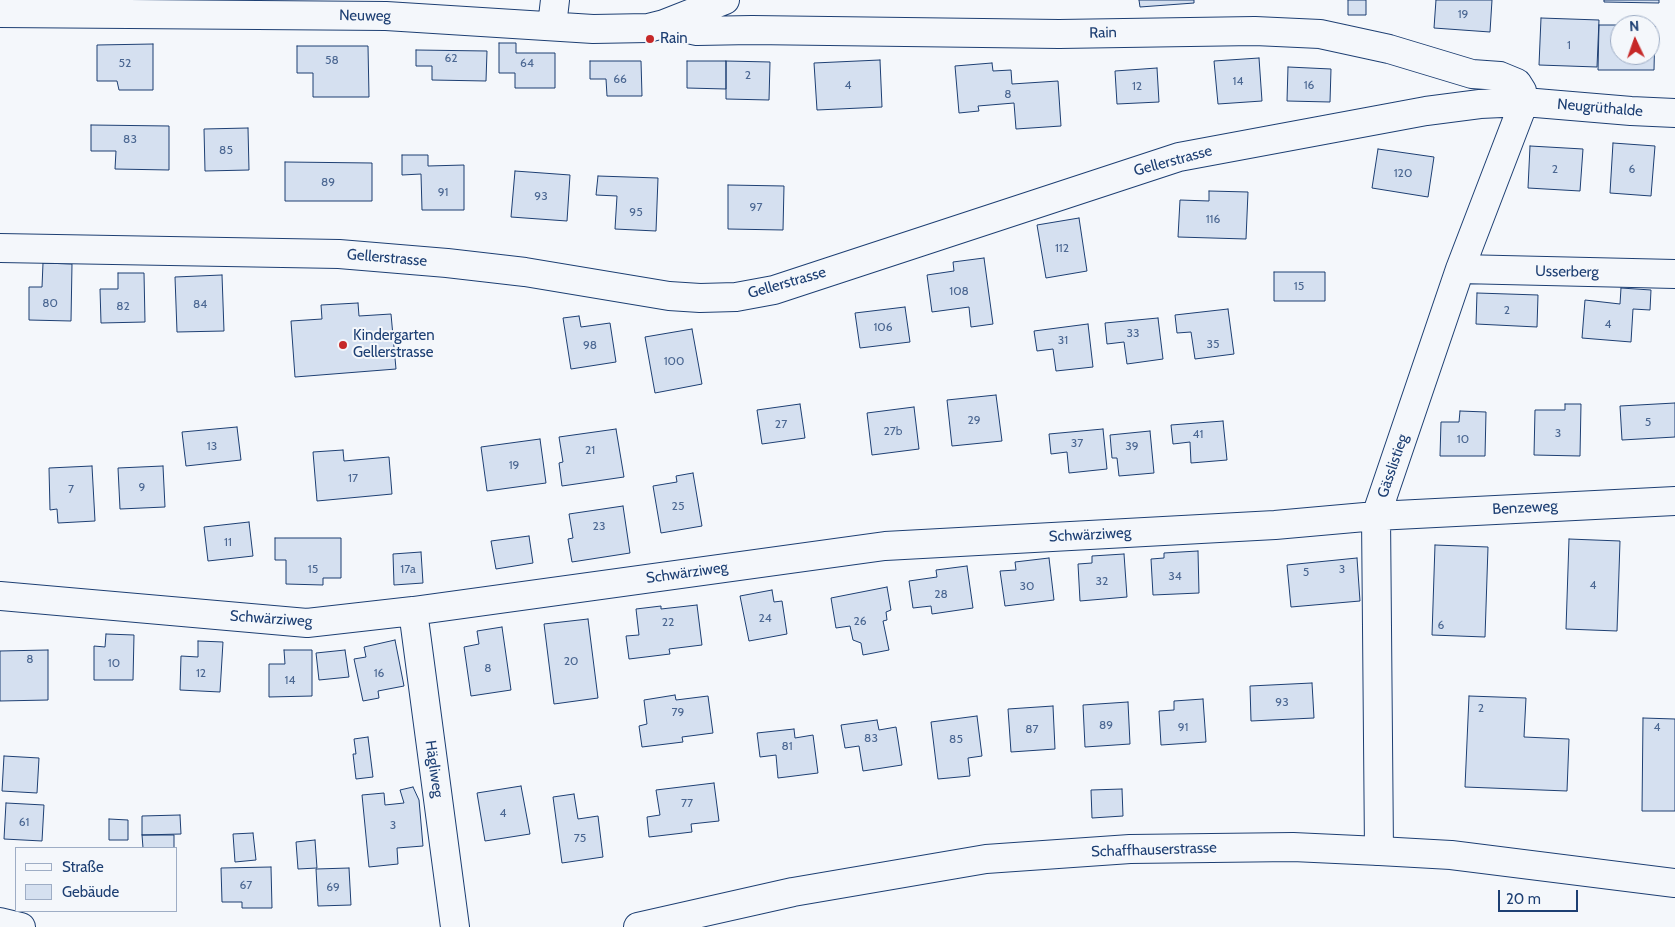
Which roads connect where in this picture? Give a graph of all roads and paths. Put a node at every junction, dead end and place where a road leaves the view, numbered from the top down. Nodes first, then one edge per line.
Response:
1 (725, 0) edge
2 (743, 0) edge
3 (0, 13) edge
4 (554, 13) edge
5 (664, 24) junction
6 (752, 30) junction
7 (1524, 102) junction
8 (1675, 113) edge
9 (0, 248) edge
10 (1460, 269) junction
11 (1675, 274) edge
12 (1675, 501) edge
13 (1376, 516) junction
14 (0, 596) edge
15 (413, 611) junction
16 (1379, 850) junction
17 (1675, 883) edge
18 (0, 922) edge
19 (21, 927) edge
20 (455, 927) edge
21 (638, 927) edge

1 - 5 street, Neuweg
2 - 6 street
3 - 4 street, Neuweg
4 - 5 street, Neuweg
5 - 6 street, Rain
6 - 7 street, Rain
7 - 8 street, Neugrüthalde
7 - 9 street, Gellerstrasse
7 - 10 street, Gässlistieg
10 - 11 street, Usserberg
10 - 13 street, Gässlistieg
12 - 13 street, Benzeweg
13 - 15 street, Schwärziweg
13 - 16 street, Gässlistieg
14 - 15 street, Schwärziweg
15 - 20 street, Hägliweg
16 - 17 street, Schaffhauserstrasse
16 - 21 street, Schaffhauserstrasse
18 - 19 street

